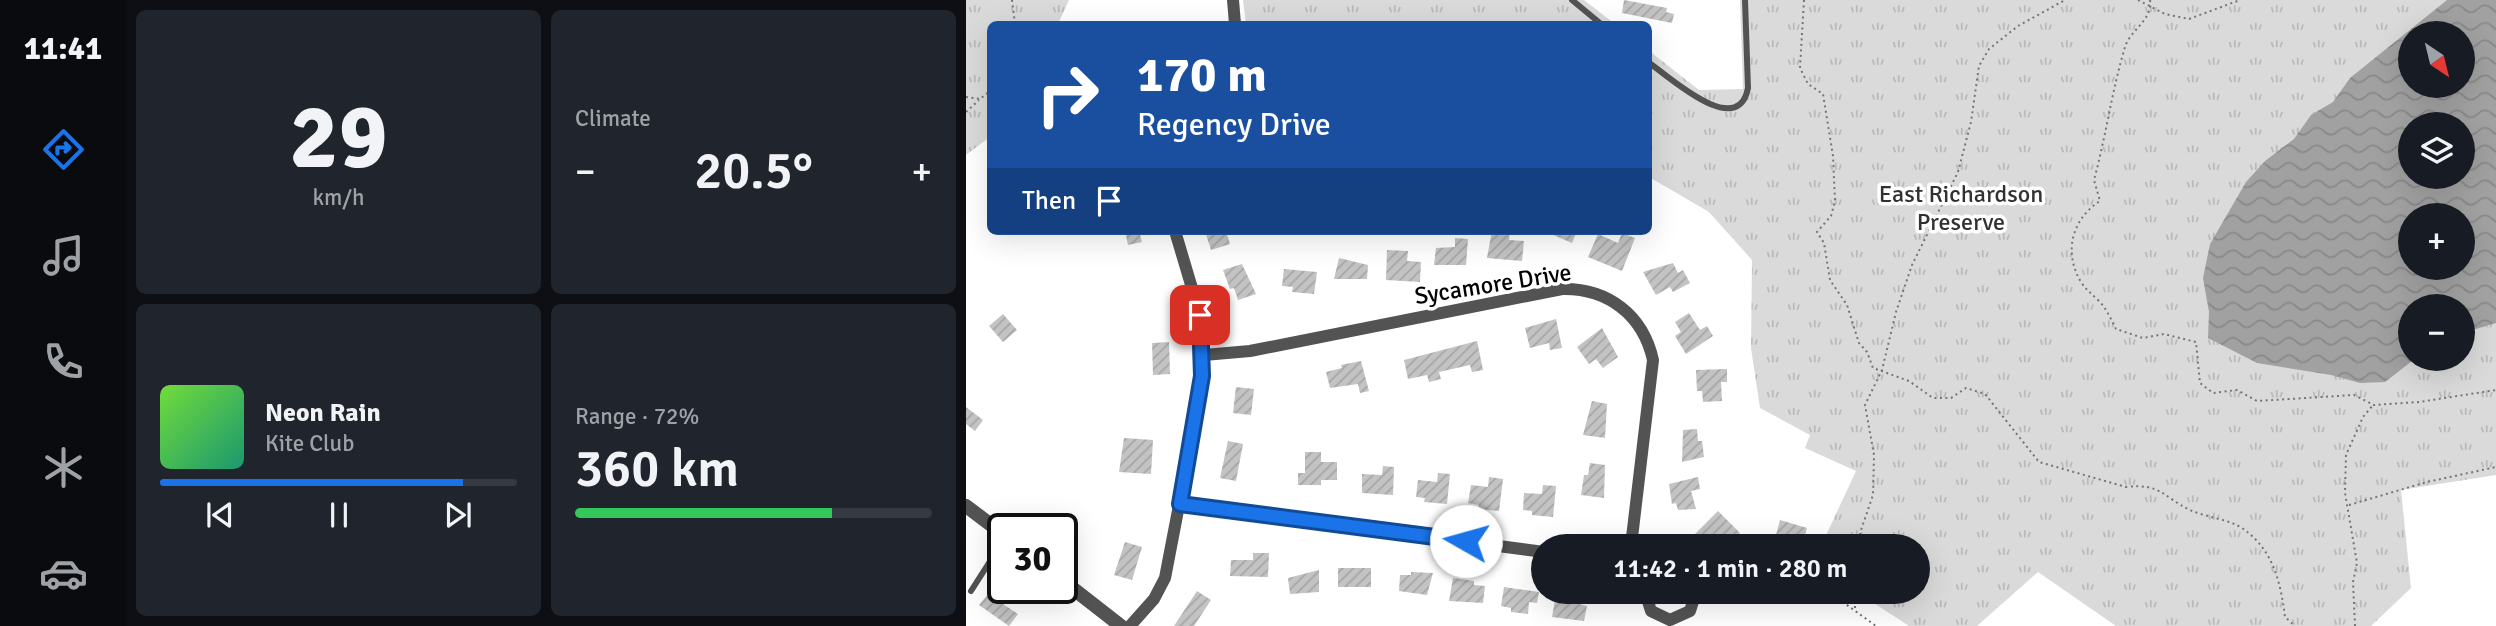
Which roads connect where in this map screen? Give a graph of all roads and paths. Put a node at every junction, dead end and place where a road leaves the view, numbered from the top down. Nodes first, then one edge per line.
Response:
1 (1012, 0) edge
2 (1233, 0) edge
3 (1572, 0) edge
4 (1745, 0) edge
5 (1804, 0) edge
6 (2065, 0) edge
7 (2138, 0) edge
8 (2150, 0) edge
9 (2240, 0) edge
10 (2151, 6) junction
11 (1015, 21) edge
12 (1236, 21) edge
13 (1597, 21) edge
14 (1652, 65) edge
15 (987, 93) edge
16 (966, 96) edge
17 (979, 99) junction
18 (966, 112) edge
19 (1176, 235) edge
20 (1203, 355) junction
21 (1882, 370) junction
22 (2496, 390) edge
23 (2374, 405) junction
24 (2496, 467) edge
25 (1180, 504) junction
26 (2348, 505) junction
27 (966, 506) edge
28 (987, 522) edge
29 (1632, 534) edge
30 (1860, 534) edge
31 (1531, 550) edge
32 (987, 566) edge
33 (971, 591) dead end
34 (1078, 592) edge
35 (1649, 604) edge
36 (1692, 604) edge
37 (1846, 604) edge
38 (1855, 604) edge
39 (1854, 610) junction
40 (1121, 626) edge
41 (1130, 626) edge
42 (1876, 626) edge
43 (2295, 626) edge
44 (2355, 626) edge

1 - 11 path
2 - 12 street
3 - 13 lane
4 - 14 lane
5 - 21 path
6 - 21 path
7 - 10 path
8 - 10 path
9 - 10 path
10 - 23 path
15 - 17 path
16 - 17 path
17 - 18 path
19 - 20 street
20 - 25 street
20 - 29 street, Sycamore Drive
21 - 30 path
21 - 43 path
22 - 23 path
23 - 26 path
24 - 26 path
25 - 31 street
25 - 41 street
26 - 44 path
27 - 28 street
32 - 33 lane
34 - 40 street
35 - 36 street
37 - 39 path
38 - 39 path
39 - 42 path

